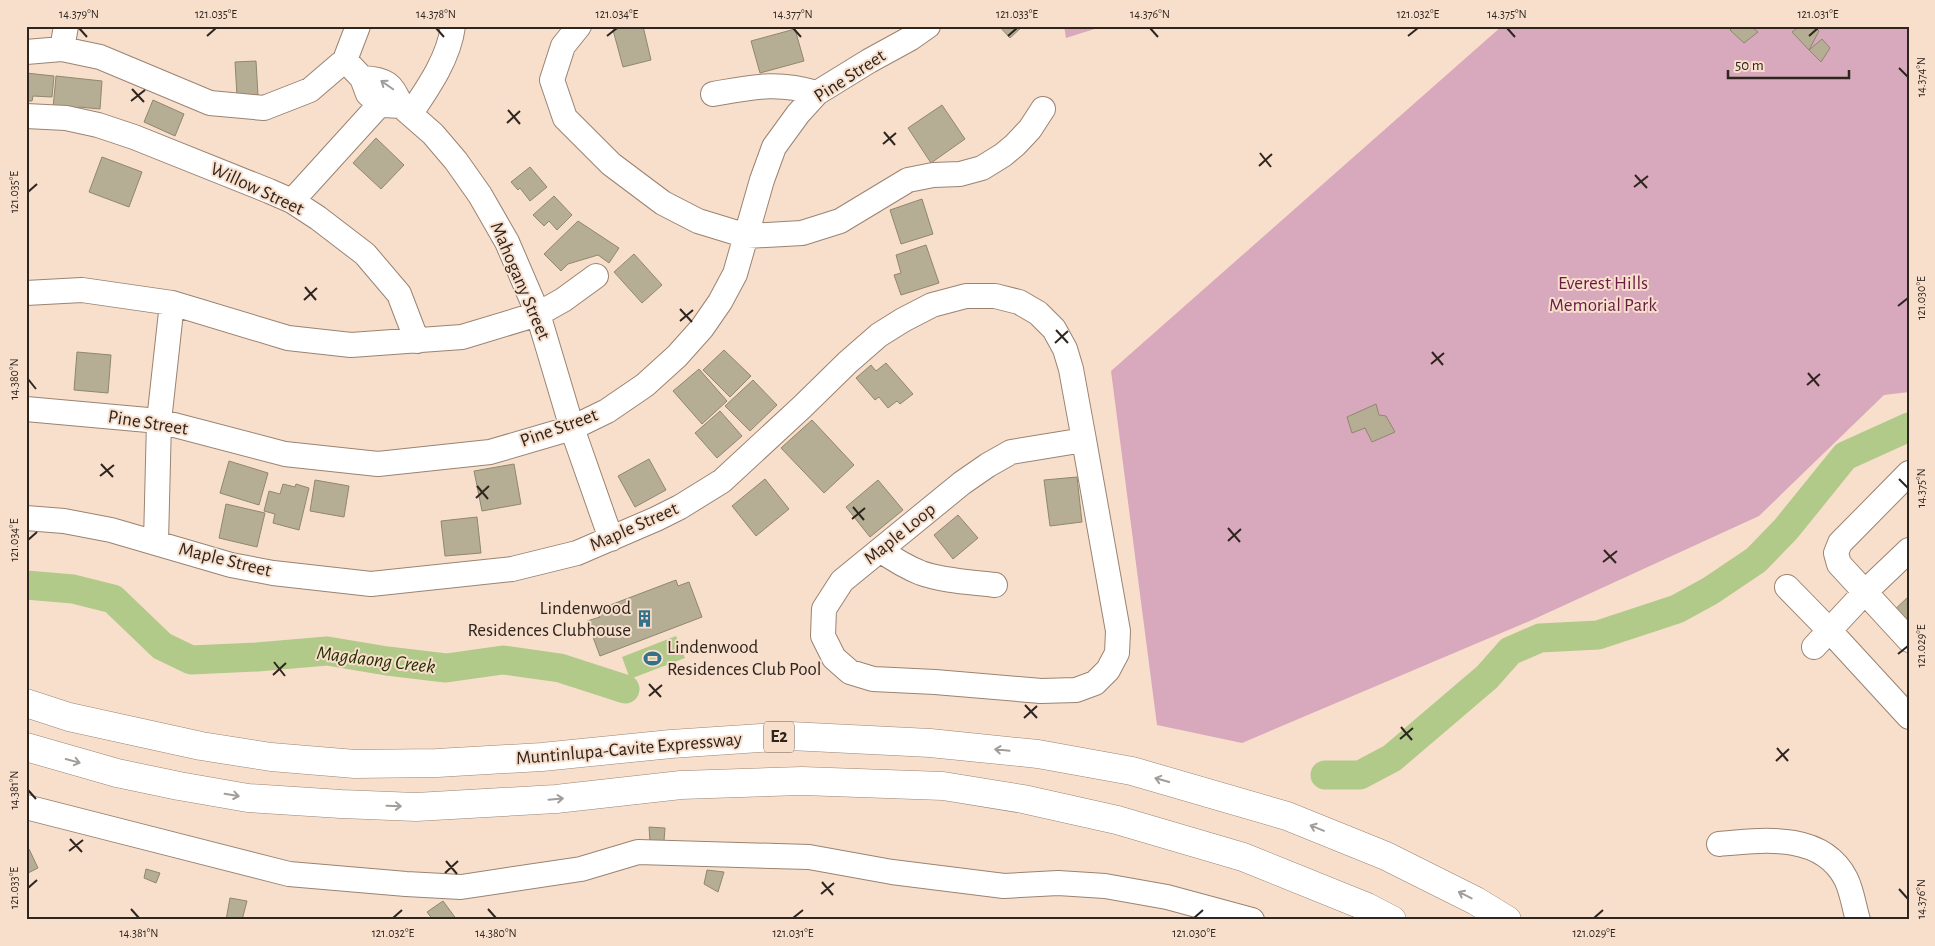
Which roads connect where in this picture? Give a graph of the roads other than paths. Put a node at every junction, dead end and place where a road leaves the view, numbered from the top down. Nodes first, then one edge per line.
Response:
1 (358, 26) edge
2 (453, 26) edge
3 (579, 26) edge
4 (928, 26) edge
5 (64, 38) edge
6 (26, 52) edge
7 (345, 60) junction
8 (817, 93) junction
9 (713, 94) dead end
10 (398, 108) junction
11 (1043, 109) dead end
12 (33, 116) edge
13 (26, 135) edge
14 (292, 201) junction
15 (746, 236) junction
16 (596, 276) dead end
17 (26, 293) edge
18 (172, 302) junction
19 (538, 314) junction
20 (416, 341) junction
21 (26, 408) edge
22 (160, 421) junction
23 (572, 428) junction
24 (1084, 440) junction
25 (1909, 473) edge
26 (26, 518) edge
27 (611, 539) junction
28 (156, 542) junction
29 (880, 550) junction
30 (1909, 550) edge
31 (995, 585) dead end
32 (1788, 587) dead end
33 (1866, 592) junction
34 (1829, 630) junction
35 (1908, 635) edge
36 (1814, 647) dead end
37 (26, 703) edge
38 (1909, 717) edge
39 (26, 747) edge
40 (26, 807) edge
41 (1719, 844) dead end
42 (1252, 920) edge
43 (1392, 920) edge
44 (1507, 920) edge
45 (1858, 920) edge

1 - 7 street
2 - 10 street
3 - 15 street
4 - 8 street, Pine Street
5 - 6 street
5 - 7 street
7 - 10 street, Mahogany Street
8 - 9 street
8 - 15 street, Pine Street
10 - 14 street
10 - 19 street, Mahogany Street
11 - 15 street
12 - 13 street, Willow Street
12 - 14 street, Willow Street
14 - 20 street, Willow Street
15 - 23 street, Pine Street
16 - 19 street
17 - 18 street
18 - 20 street
18 - 22 street
19 - 20 street
19 - 23 street, Mahogany Street
21 - 22 street, Pine Street
22 - 23 street, Pine Street
22 - 28 street
23 - 27 street, Mahogany Street
24 - 27 street, Maple Street
24 - 29 street, Maple Loop
24 - 29 street, Maple Loop
25 - 33 street
26 - 28 street, Maple Street
27 - 28 street, Maple Street
29 - 31 street
30 - 33 street
32 - 34 street
33 - 34 street
33 - 35 street
34 - 36 street
34 - 38 street
44 -> 37 highway, Muntinlupa-Cavite Expressway / E2
39 -> 43 highway
40 - 42 street
41 - 45 street

